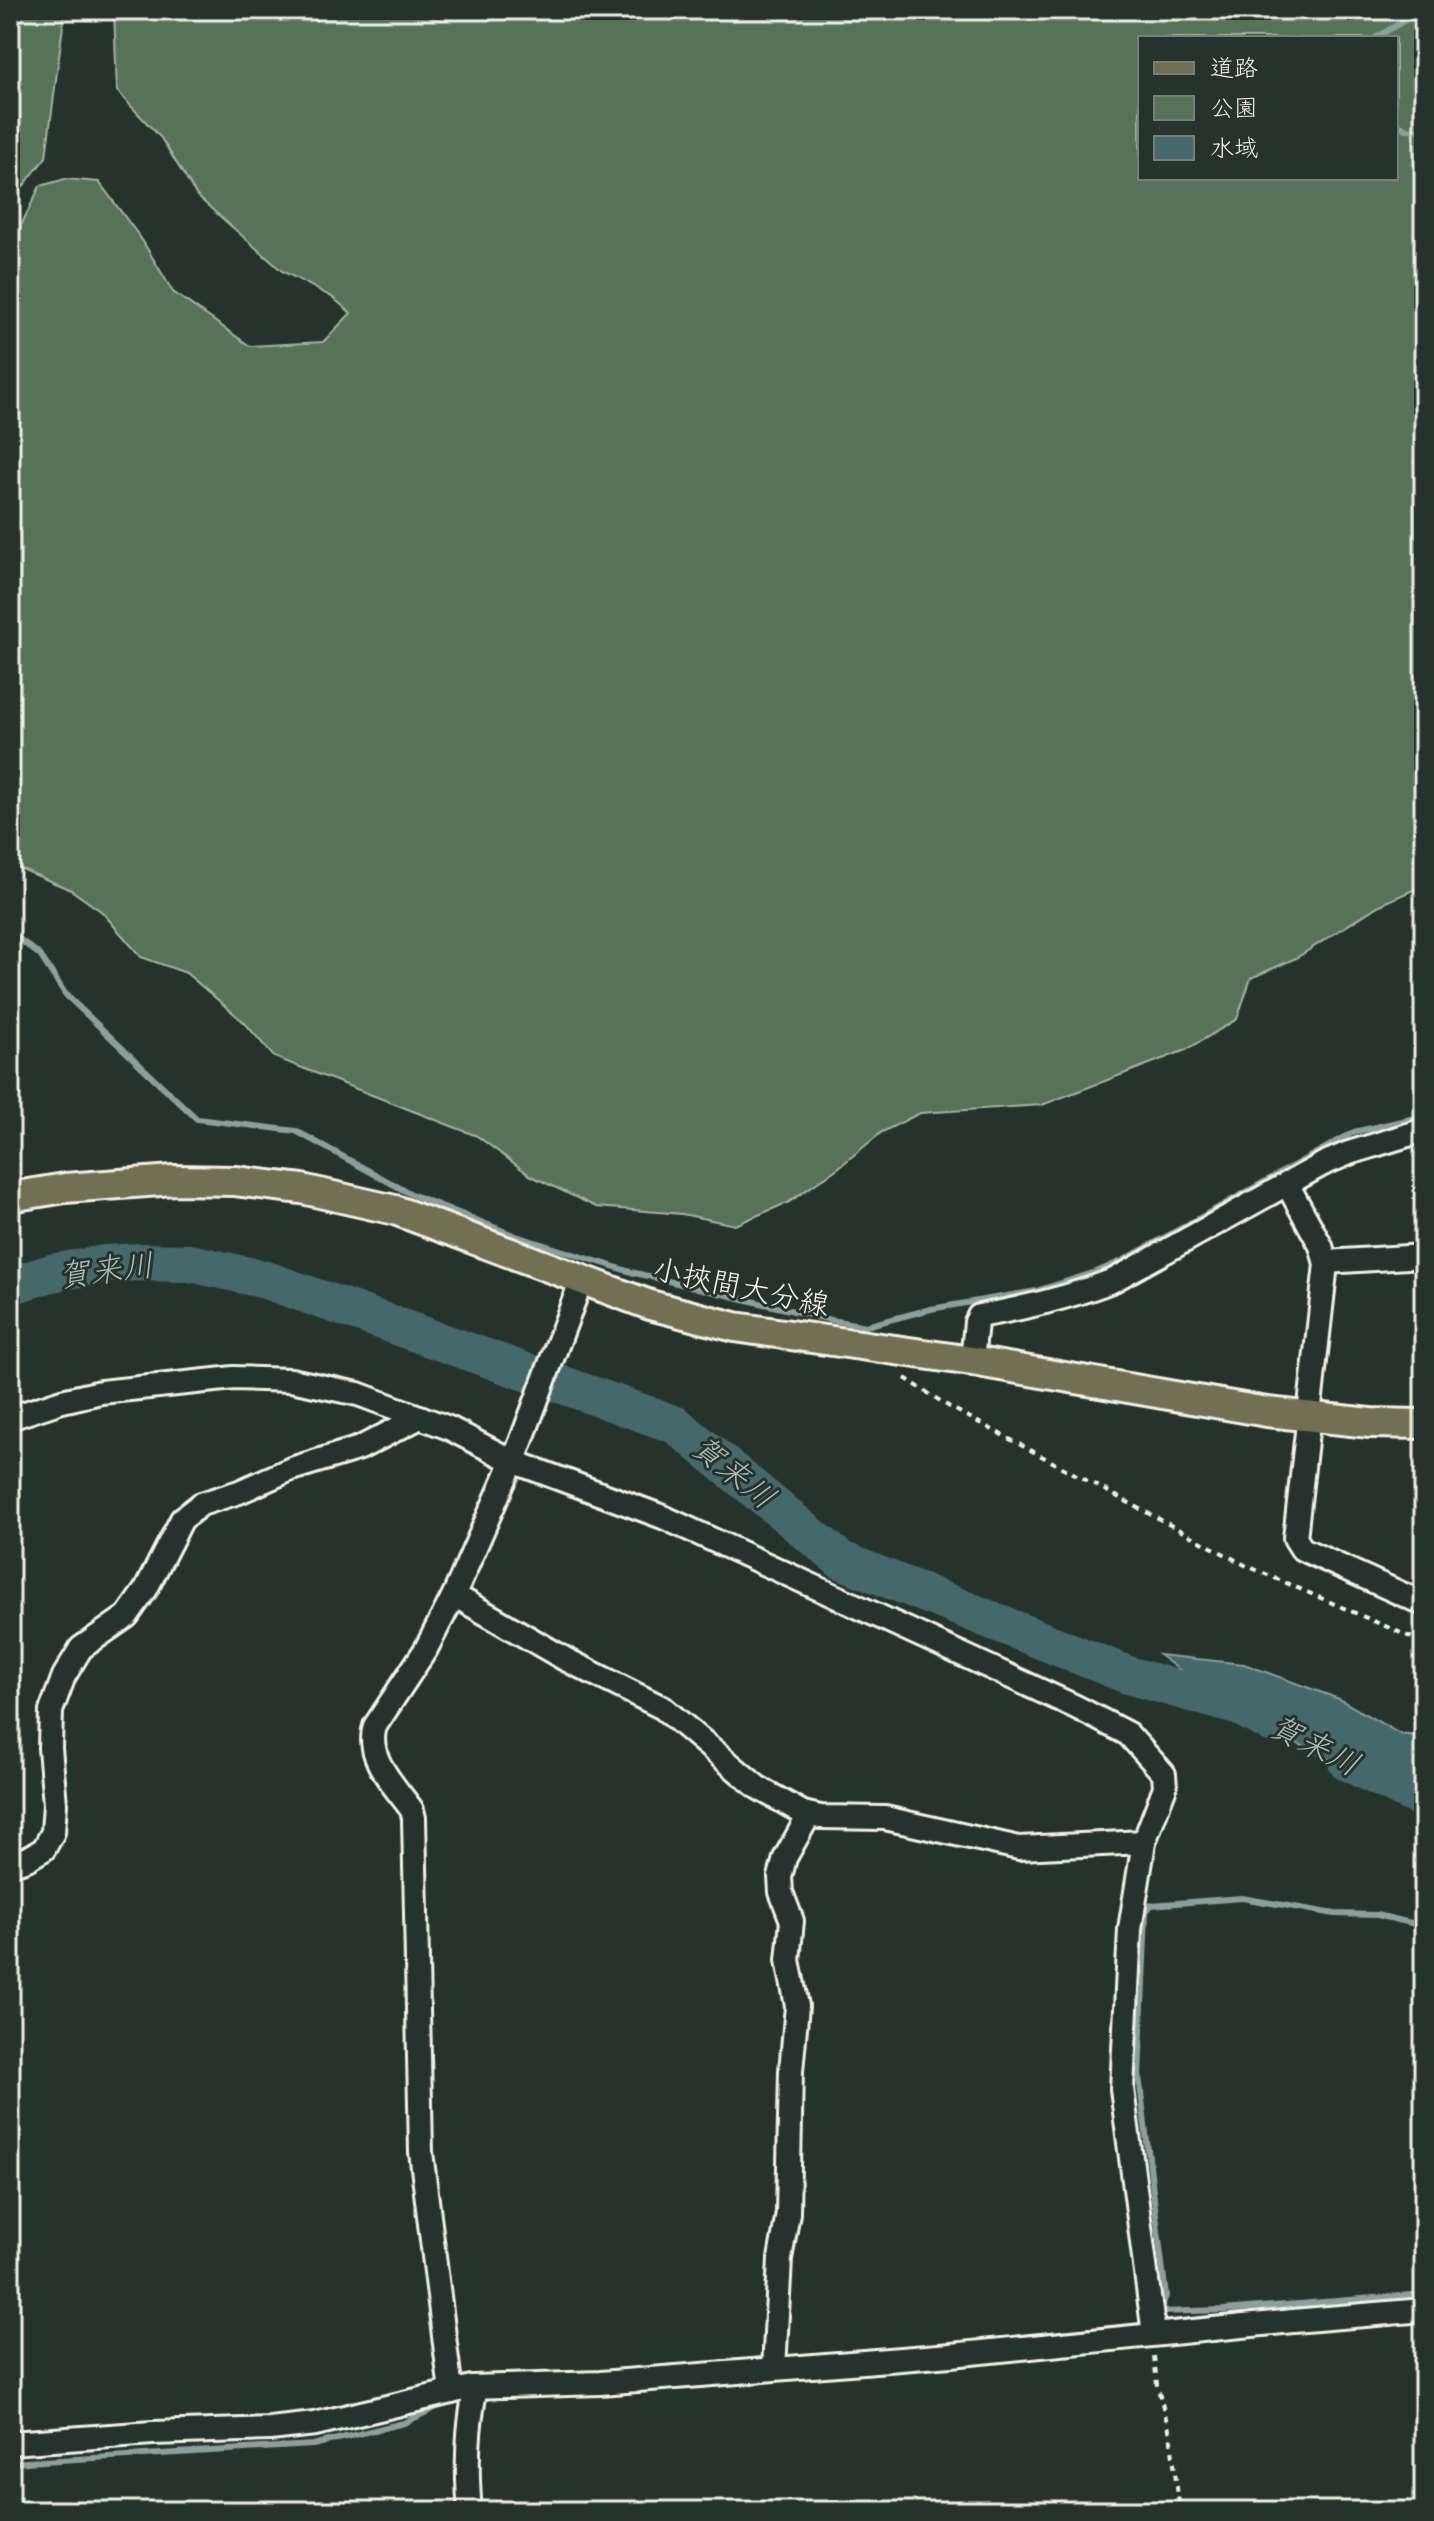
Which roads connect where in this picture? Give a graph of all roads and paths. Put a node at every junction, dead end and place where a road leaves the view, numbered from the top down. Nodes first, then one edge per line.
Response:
1 (1424, 1130) edge
2 (1287, 1184) junction
3 (10, 1197) edge
4 (1424, 1256) edge
5 (1326, 1262) junction
6 (578, 1292) junction
7 (972, 1361) junction
8 (904, 1377) dead end
9 (420, 1417) junction
10 (1309, 1417) junction
11 (10, 1418) edge
12 (1424, 1424) edge
13 (516, 1454) junction
14 (454, 1595) junction
15 (1424, 1604) edge
16 (1424, 1643) edge
17 (809, 1815) junction
18 (1144, 1842) junction
19 (10, 1865) edge
20 (1424, 2310) edge
21 (1154, 2334) junction
22 (774, 2369) junction
23 (476, 2387) junction
24 (451, 2392) junction
25 (10, 2443) edge
26 (470, 2511) edge
27 (1180, 2511) edge

1 - 2 street
2 - 5 street
2 - 7 street
3 - 6 main road, 小挾間大分線
4 - 5 street
5 - 10 street
6 - 7 main road, 小挾間大分線
6 - 13 street
7 - 10 main road, 小挾間大分線
8 - 16 path
9 - 11 street
9 - 13 street
9 - 19 street
10 - 12 main road, 小挾間大分線
10 - 15 street
13 - 14 street
13 - 18 street
14 - 17 street
14 - 24 street
17 - 18 street
17 - 22 street
18 - 21 street
20 - 21 street
21 - 22 street
21 - 27 path
22 - 23 street
23 - 24 street
23 - 26 street
24 - 25 street

